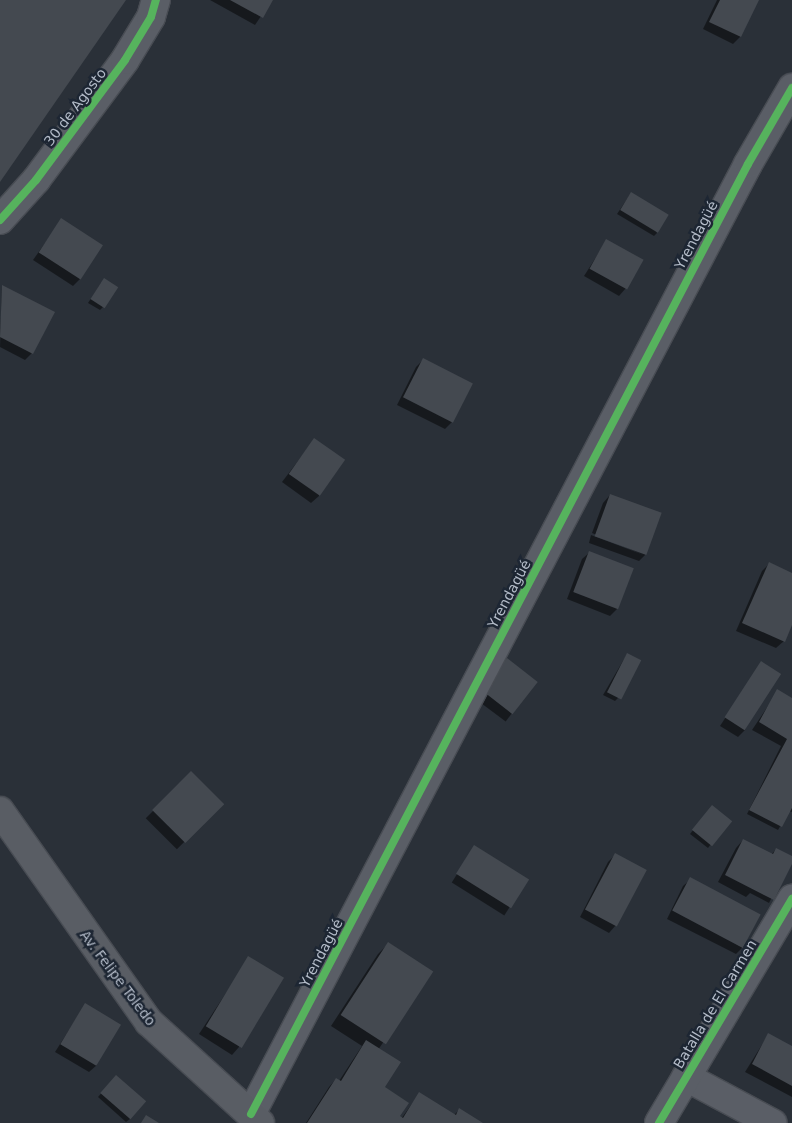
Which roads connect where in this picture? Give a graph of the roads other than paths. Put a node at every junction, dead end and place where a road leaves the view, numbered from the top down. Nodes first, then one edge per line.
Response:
1 (156, 0) edge
2 (792, 88) edge
3 (0, 220) edge
4 (0, 811) edge
5 (792, 899) edge
6 (686, 1077) junction
7 (256, 1119) edge
8 (659, 1123) edge
9 (772, 1123) edge

1 - 3 street, 30 de Agosto
2 - 7 street, Yrendagüé
4 - 7 main road, Av. Felipe Toledo
5 - 6 street, Batalla de El Carmen
6 - 8 street, Batalla de El Carmen
6 - 9 street

